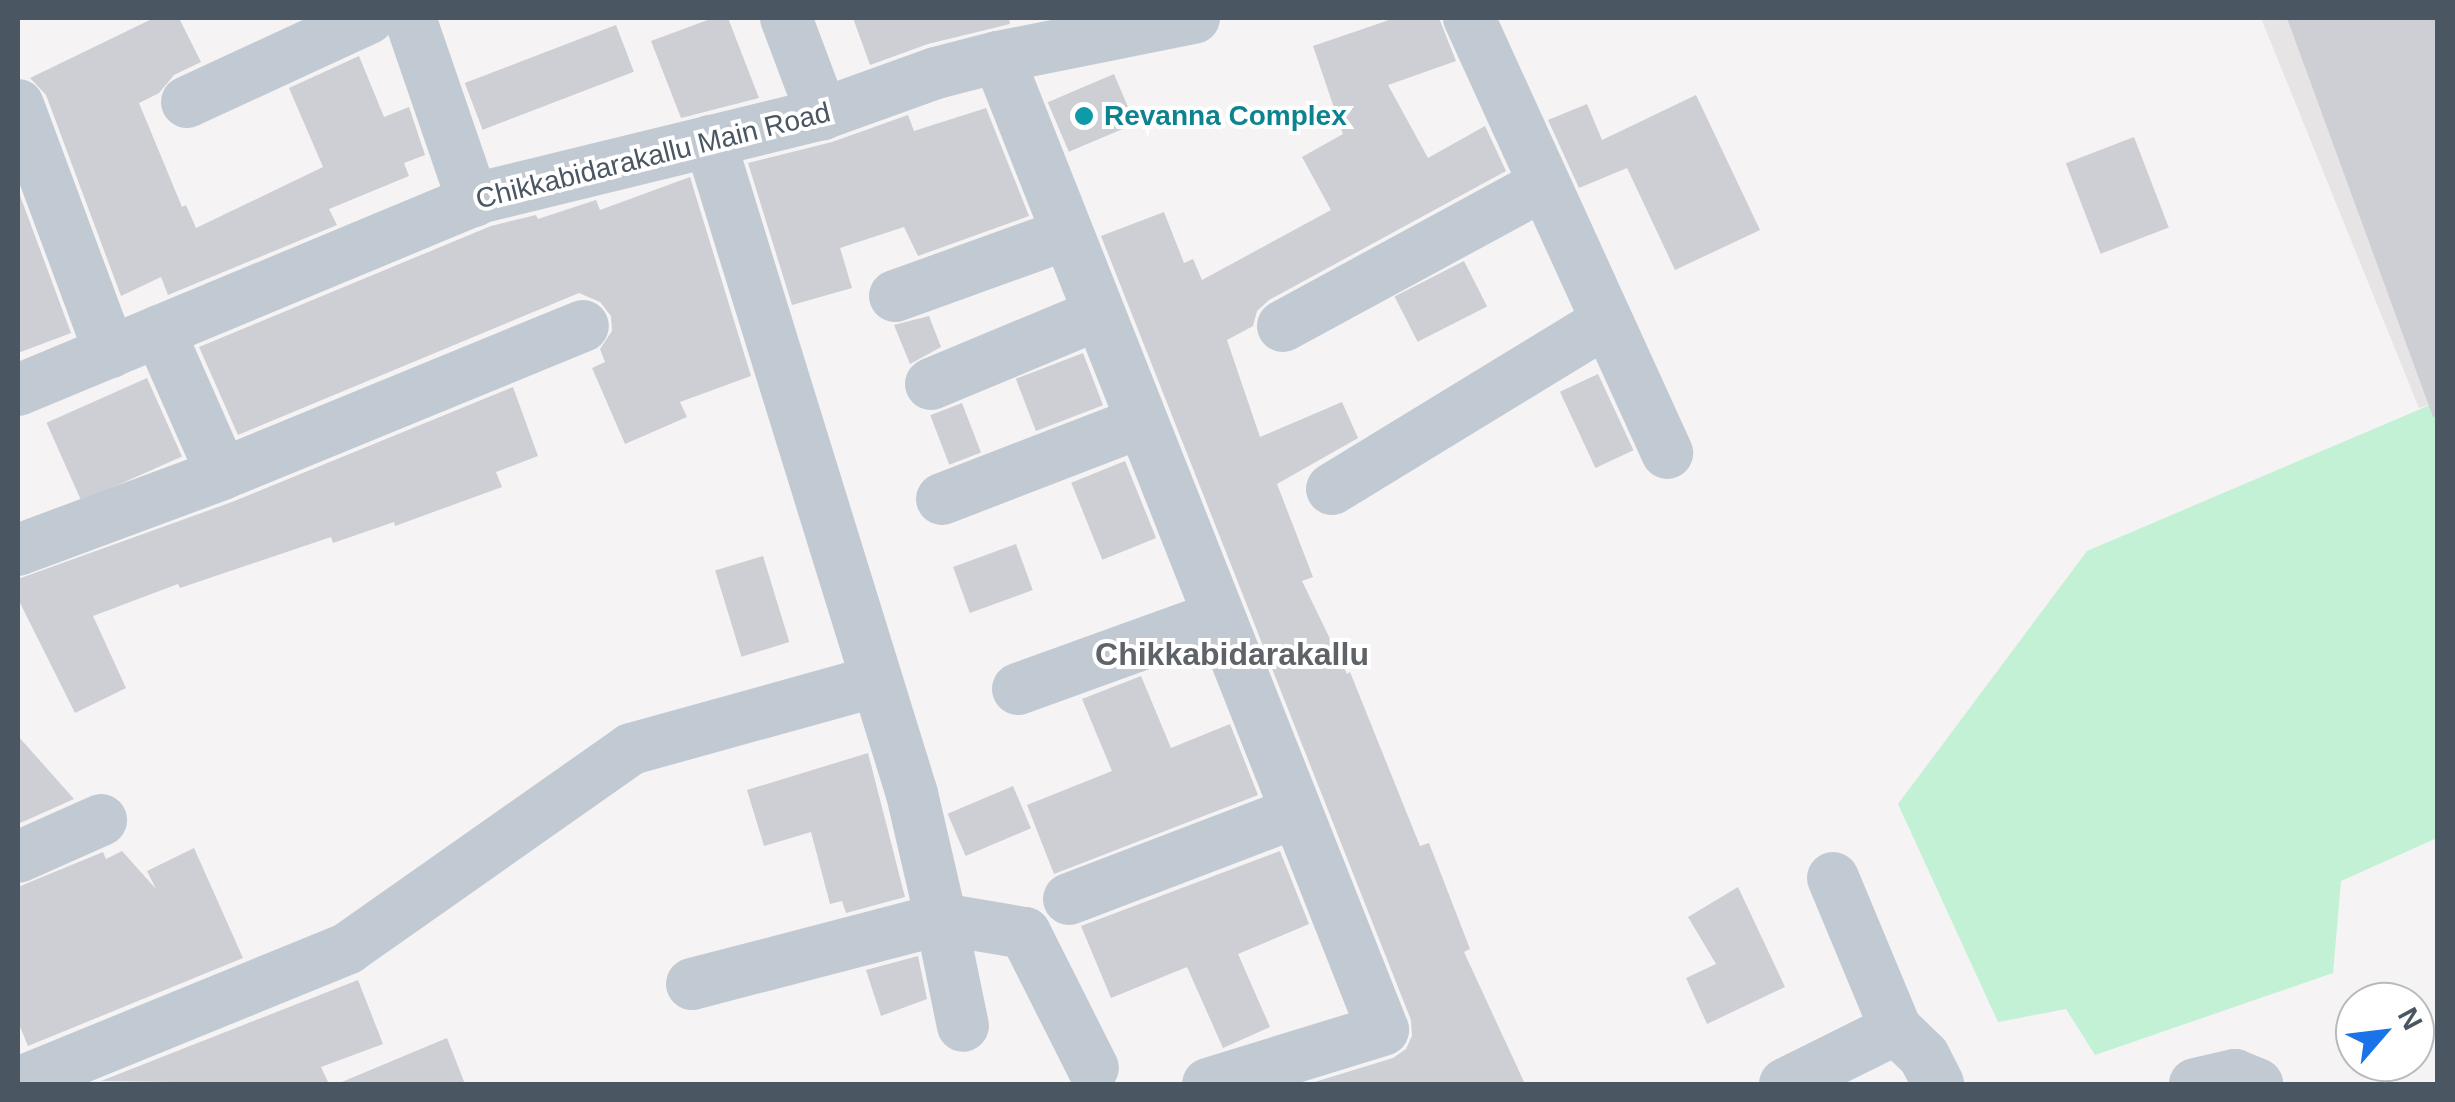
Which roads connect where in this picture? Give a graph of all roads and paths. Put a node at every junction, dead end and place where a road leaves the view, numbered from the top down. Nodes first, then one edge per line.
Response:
1 (370, 18) edge
2 (410, 18) edge
3 (786, 18) edge
4 (1194, 18) edge
5 (1469, 18) edge
6 (1048, 31) edge
7 (998, 58) junction
8 (187, 102) dead end
9 (18, 105) edge
10 (822, 114) junction
11 (710, 141) junction
12 (1544, 184) junction
13 (473, 200) junction
14 (1068, 234) junction
15 (895, 296) dead end
16 (1098, 314) junction
17 (1607, 321) junction
18 (583, 326) dead end
19 (1283, 326) dead end
20 (158, 331) junction
21 (110, 352) junction
22 (930, 384) dead end
23 (18, 390) edge
24 (1142, 422) junction
25 (1667, 453) dead end
26 (222, 474) junction
27 (1332, 489) dead end
28 (942, 499) dead end
29 (18, 550) edge
30 (1218, 616) junction
31 (877, 682) junction
32 (1018, 690) dead end
33 (1294, 813) junction
34 (101, 820) dead end
35 (18, 857) edge
36 (1833, 878) dead end
37 (1069, 899) dead end
38 (942, 919) junction
39 (692, 984) dead end
40 (963, 1026) dead end
41 (1896, 1029) junction
42 (1094, 1068) dead end
43 (18, 1083) edge
44 (1208, 1084) edge
45 (1785, 1084) edge
46 (1938, 1084) edge
47 (2196, 1084) edge
48 (2258, 1084) edge

1 - 8 street
2 - 13 street
3 - 10 street
4 - 6 street, Chikkabidarakallu Main Road
5 - 12 street
6 - 7 street, Chikkabidarakallu Main Road
7 - 10 street, Chikkabidarakallu Main Road
7 - 14 street
9 - 21 street
10 - 11 street, Chikkabidarakallu Main Road
11 - 13 street, Chikkabidarakallu Main Road
11 - 31 street
12 - 17 street
12 - 19 street
13 - 20 street, Chikkabidarakallu Main Road
14 - 15 street
14 - 16 street
16 - 22 street
16 - 24 street
17 - 25 street
17 - 27 street
18 - 26 street
20 - 21 street, Chikkabidarakallu Main Road
20 - 26 street
21 - 23 street, Chikkabidarakallu Main Road
24 - 28 street
24 - 30 street
26 - 29 street
30 - 32 street
30 - 33 street
31 - 38 street
31 - 43 street
33 - 37 street
33 - 44 street
34 - 35 street
36 - 41 street
38 - 39 street
38 - 40 street
38 - 42 street
41 - 45 street
41 - 46 street
47 - 48 street

